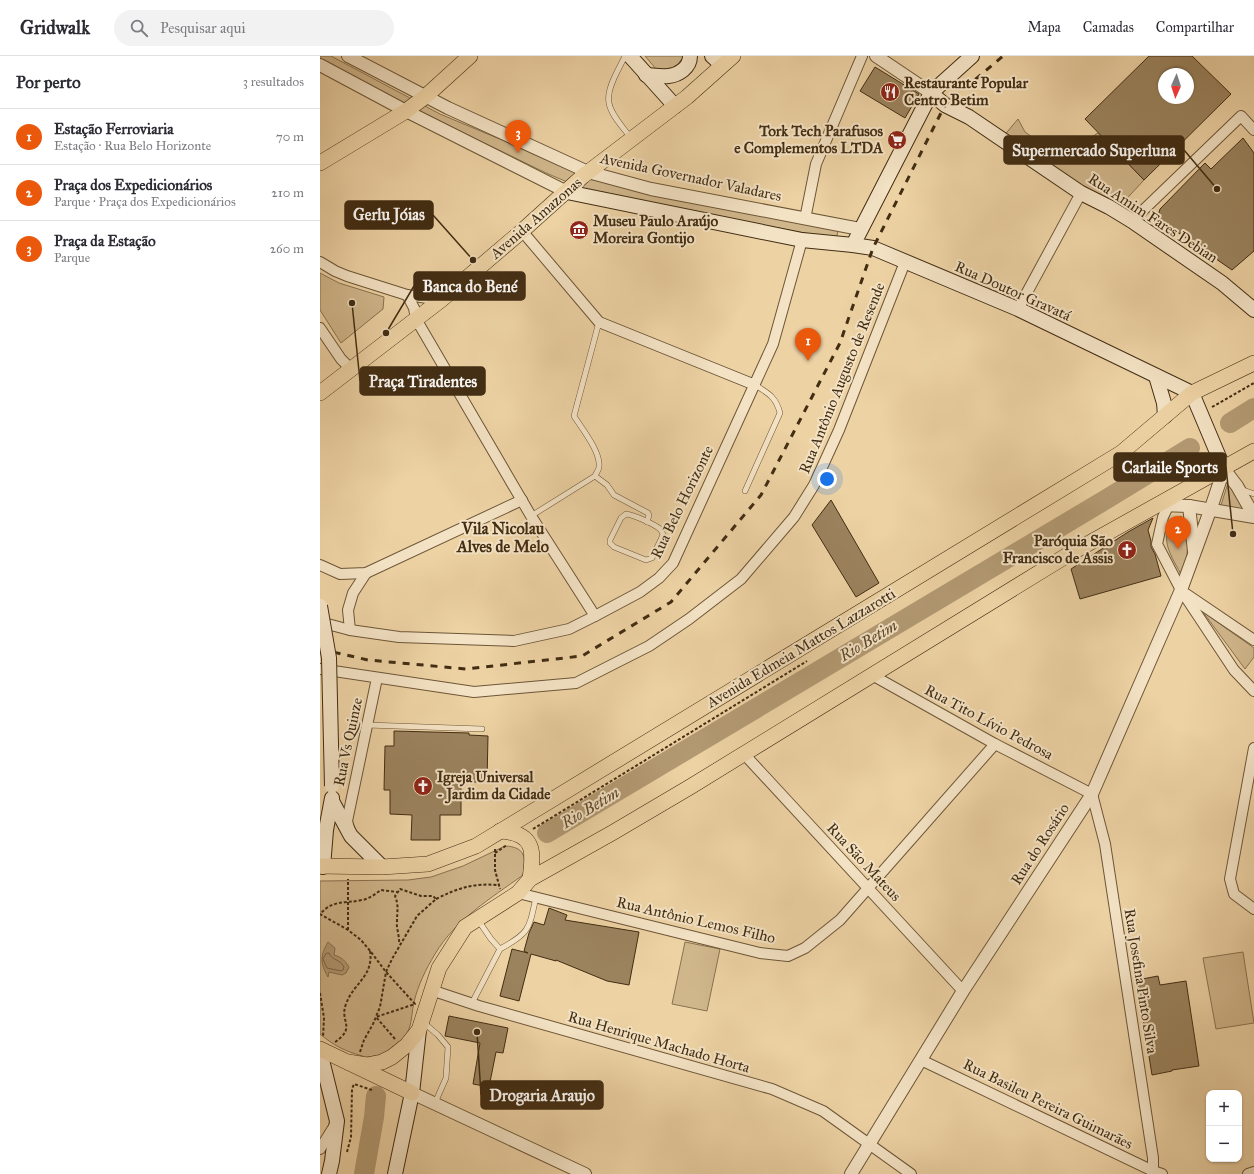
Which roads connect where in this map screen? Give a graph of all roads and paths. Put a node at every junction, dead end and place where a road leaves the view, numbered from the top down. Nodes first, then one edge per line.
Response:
1 (348, 56) edge
2 (470, 56) edge
3 (625, 56) edge
4 (630, 56) edge
5 (690, 56) edge
6 (862, 56) edge
7 (876, 56) edge
8 (972, 56) edge
9 (722, 59) edge
10 (320, 65) edge
11 (646, 75) junction
12 (931, 93) junction
13 (426, 96) junction
14 (675, 106) junction
15 (406, 111) junction
16 (1254, 130) edge
17 (632, 139) junction
18 (320, 163) edge
19 (588, 172) junction
20 (567, 192) junction
21 (1081, 193) junction
22 (806, 219) junction
23 (1132, 221) junction
24 (860, 229) junction
25 (522, 231) junction
26 (802, 240) junction
27 (853, 245) junction
28 (320, 262) edge
29 (905, 262) junction
30 (407, 295) junction
31 (440, 300) junction
32 (1018, 309) junction
33 (1254, 310) edge
34 (416, 319) junction
35 (599, 322) junction
36 (320, 328) edge
37 (1254, 362) edge
38 (351, 369) junction
39 (1156, 376) junction
40 (755, 385) junction
41 (320, 393) edge
42 (1192, 393) junction
43 (1165, 416) junction
44 (1254, 451) edge
45 (1224, 469) junction
46 (595, 476) junction
47 (1237, 486) junction
48 (745, 491) dead end
49 (1254, 494) edge
50 (522, 500) junction
51 (1164, 504) junction
52 (1189, 506) junction
53 (1211, 509) junction
54 (531, 516) junction
55 (1254, 516) edge
56 (647, 522) junction
57 (1194, 553) junction
58 (320, 565) edge
59 (366, 573) junction
60 (1181, 590) junction
61 (320, 606) edge
62 (595, 616) junction
63 (320, 622) edge
64 (350, 630) junction
65 (1254, 640) edge
66 (320, 669) edge
67 (872, 675) junction
68 (377, 678) junction
69 (1254, 691) edge
70 (367, 725) junction
71 (482, 729) dead end
72 (995, 744) junction
73 (1254, 748) edge
74 (744, 754) junction
75 (1092, 794) junction
76 (332, 801) junction
77 (323, 824) edge
78 (498, 832) junction
79 (350, 836) junction
80 (322, 866) edge
81 (349, 867) junction
82 (382, 868) junction
83 (530, 879) junction
84 (498, 885) junction
85 (867, 888) junction
86 (397, 892) junction
87 (512, 897) junction
88 (536, 897) junction
89 (436, 899) junction
90 (348, 902) junction
91 (1254, 909) edge
92 (320, 914) edge
93 (478, 919) junction
94 (348, 930) junction
95 (402, 942) junction
96 (500, 948) junction
97 (370, 950) junction
98 (386, 972) junction
99 (431, 990) junction
100 (963, 991) junction
101 (320, 993) edge
102 (472, 1004) junction
103 (376, 1017) junction
104 (420, 1025) junction
105 (395, 1039) dead end
106 (323, 1046) edge
107 (921, 1060) junction
108 (354, 1064) junction
109 (354, 1084) junction
110 (374, 1090) dead end
111 (412, 1093) junction
112 (435, 1104) junction
113 (337, 1121) junction
114 (869, 1145) junction
115 (320, 1149) edge
116 (347, 1152) dead end
117 (1254, 1172) edge
118 (1156, 1173) edge
119 (329, 1174) edge
120 (395, 1174) edge
121 (585, 1174) edge
122 (851, 1174) edge
123 (911, 1174) edge
124 (1248, 1174) edge

1 - 13 street, Avenida Governador Valadares
2 - 13 main road
3 - 17 lane
4 - 11 main road
5 - 11 main road
6 - 22 street
7 - 12 street
8 - 12 main road
9 - 14 main road, Avenida Amazonas
10 - 15 street
11 - 14 main road
12 - 21 main road, Rua Amim Fares Debian
12 - 24 main road
13 - 15 main road
13 - 19 street, Avenida Governador Valadares
14 - 17 main road, Avenida Amazonas
15 - 18 main road
15 - 20 street
16 - 23 street
17 - 19 main road, Avenida Amazonas
19 - 20 main road, Avenida Amazonas
19 - 22 street, Avenida Governador Valadares
20 - 25 main road, Avenida Amazonas
20 - 26 main road
21 - 23 main road, Rua Amim Fares Debian
21 - 32 street
22 - 24 street, Avenida Governador Valadares
23 - 33 main road, Rua Amim Fares Debian
24 - 27 main road
25 - 31 main road, Avenida Amazonas
25 - 35 street
26 - 27 main road
26 - 40 street, Rua Belo Horizonte
27 - 29 main road, Rua Doutor Gravatá
28 - 30 street
29 - 32 main road, Rua Doutor Gravatá
29 - 68 street, Rua Antônio Augusto de Resende
30 - 31 street
30 - 34 street
31 - 34 main road, Avenida Amazonas
32 - 39 main road, Rua Doutor Gravatá
34 - 38 main road, Avenida Amazonas
34 - 50 street
35 - 40 street
35 - 46 lane
36 - 38 street
37 - 42 main road, Avenida Edmeia Mattos Lazzarotti
38 - 41 main road, Avenida Amazonas
39 - 42 main road, Rua Doutor Gravatá
39 - 43 main road
40 - 48 lane
40 - 62 street, Rua Belo Horizonte
42 - 43 main road, Avenida Edmeia Mattos Lazzarotti
42 - 45 main road
43 - 78 main road, Avenida Edmeia Mattos Lazzarotti
44 - 45 main road
45 - 47 street
45 - 51 main road
45 - 53 street, Rua do Rosário
46 - 54 lane
46 - 56 lane
47 - 49 lane
47 - 55 street
50 - 54 street
50 - 59 street
51 - 52 street
51 - 60 street
51 - 67 main road
52 - 53 street
52 - 57 street
53 - 55 street
53 - 57 street, Rua do Rosário
54 - 62 street
56 - 56 lane
57 - 60 street, Rua do Rosário
58 - 59 street
59 - 64 street
60 - 65 street
60 - 69 street
60 - 75 street, Rua do Rosário
61 - 76 main road, bridge
62 - 64 street, Rua Belo Horizonte
63 - 64 street, Rua Belo Horizonte
66 - 68 street, Rua Antônio Augusto de Resende
67 - 72 street, Rua Tito Lívio Pedrosa
67 - 74 main road
68 - 70 street, Rua Vs Quinze
70 - 71 lane
70 - 79 street, Rua Vs Quinze
72 - 75 street, Rua Tito Lívio Pedrosa
72 - 85 street, Rua Antônio Lemos Filho
73 - 91 street
74 - 83 main road
74 - 85 street, Rua São Mateus
75 - 100 street, Rua do Rosário
75 - 118 street, Rua Josefina Pinto Silva
76 - 77 main road
76 - 79 main road
77 - 80 main road
78 - 82 main road, Avenida Edmeia Mattos Lazzarotti
78 - 83 main road
78 - 84 path
79 - 82 main road
80 - 81 main road, Avenida Edmeia Mattos Lazzarotti
81 - 82 main road, Avenida Edmeia Mattos Lazzarotti
81 - 90 path
83 - 87 main road
84 - 87 path
84 - 89 path
85 - 88 street, Rua Antônio Lemos Filho
85 - 100 street, Rua São Mateus
86 - 89 path
86 - 90 path
86 - 95 path
87 - 88 street, Rua Antônio Lemos Filho
87 - 93 main road
88 - 96 lane
89 - 95 path
90 - 92 path
90 - 94 path
92 - 94 path
93 - 96 lane
93 - 99 main road
94 - 97 path
95 - 98 path
96 - 102 lane
97 - 98 path
97 - 106 path
98 - 103 path
98 - 103 path
99 - 102 street, Rua Henrique Machado Horta
99 - 104 main road
100 - 107 street, Rua do Rosário
101 - 106 path
102 - 114 street, Rua Henrique Machado Horta
103 - 105 path
103 - 108 path
104 - 108 main road
104 - 111 main road
104 - 112 lane
106 - 108 main road
106 - 113 main road
107 - 114 street, Rua do Rosário
107 - 118 street, Rua Basileu Pereira Guimarães
108 - 109 path
108 - 111 main road
109 - 110 path
109 - 116 path
111 - 112 street
111 - 120 main road
112 - 121 street
113 - 115 street
113 - 119 main road
114 - 122 street, Rua do Rosário
114 - 123 street, Rua Henrique Machado Horta
117 - 124 street

